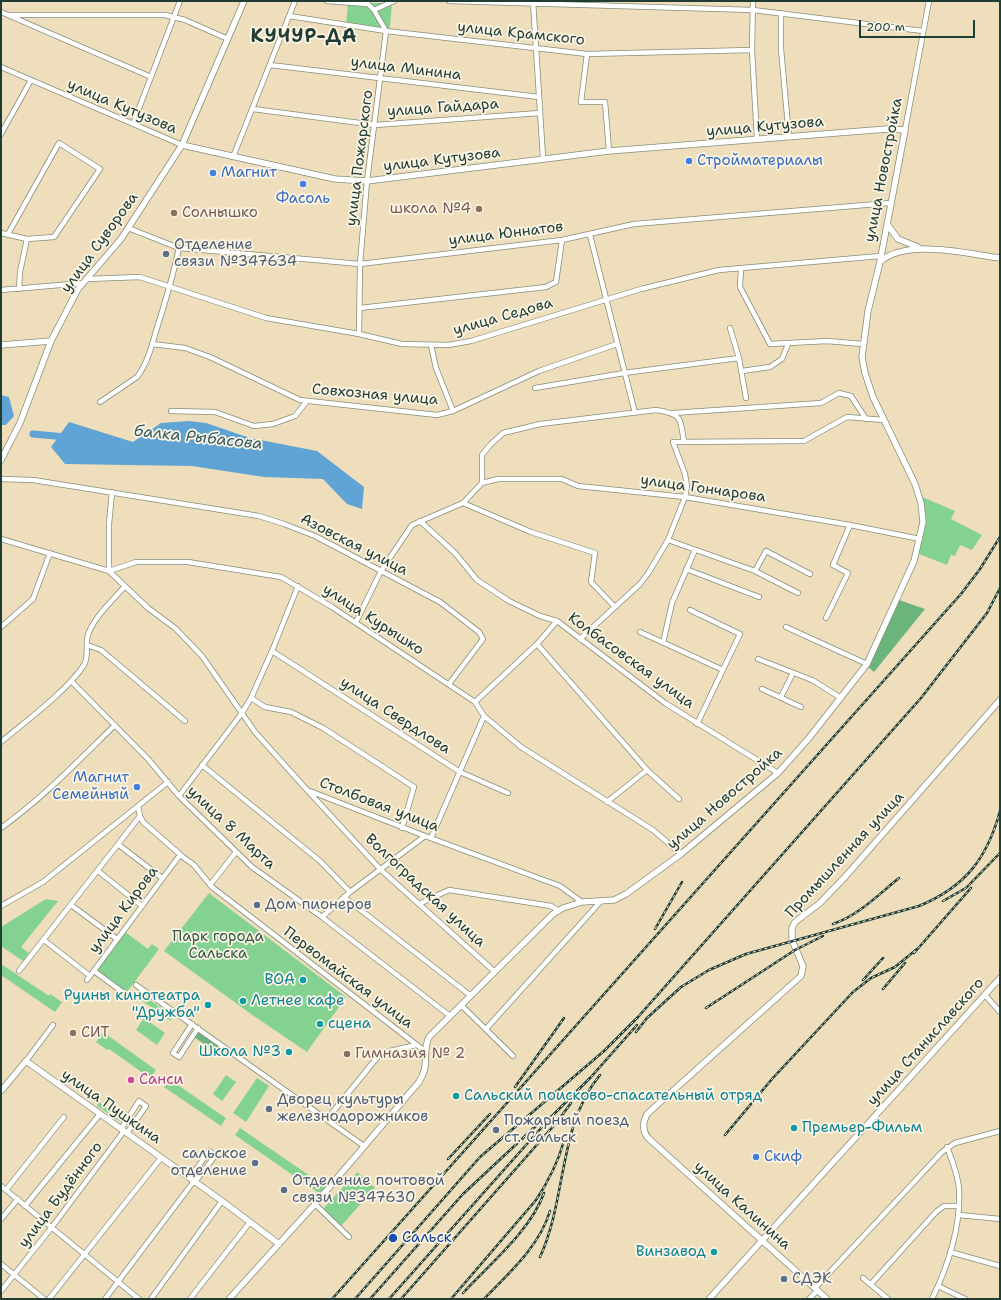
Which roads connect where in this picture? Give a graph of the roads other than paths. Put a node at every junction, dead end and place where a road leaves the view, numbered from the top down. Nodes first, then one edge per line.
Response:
1 (180, 1) edge
2 (244, 1) edge
3 (295, 1) edge
4 (327, 1) edge
5 (394, 1) edge
6 (449, 1) edge
7 (753, 1) edge
8 (929, 1) edge
9 (533, 2) edge
10 (374, 10) junction
11 (753, 10) junction
12 (1, 12) edge
13 (781, 13) junction
14 (8, 15) junction
15 (289, 16) junction
16 (174, 17) junction
17 (386, 31) junction
18 (923, 31) junction
19 (228, 39) junction
20 (535, 49) junction
21 (752, 50) junction
22 (587, 54) junction
23 (270, 65) junction
24 (1, 67) edge
25 (151, 77) junction
26 (381, 78) junction
27 (31, 80) junction
28 (539, 97) junction
29 (253, 109) junction
30 (540, 113) junction
31 (133, 124) junction
32 (375, 125) junction
33 (905, 130) junction
34 (1, 134) edge
35 (789, 137) junction
36 (758, 139) junction
37 (182, 145) junction
38 (609, 151) junction
39 (233, 157) junction
40 (543, 158) junction
41 (367, 182) junction
42 (890, 204) junction
43 (887, 224) junction
44 (128, 228) junction
45 (1, 233) edge
46 (8, 234) junction
47 (590, 235) junction
48 (27, 239) junction
49 (562, 240) junction
50 (179, 248) junction
51 (922, 248) junction
52 (1000, 258) edge
53 (880, 259) junction
54 (360, 264) junction
55 (741, 269) junction
56 (86, 281) junction
57 (170, 285) junction
58 (19, 289) junction
59 (1, 290) edge
60 (606, 301) junction
61 (360, 308) junction
62 (730, 328) dead end
63 (358, 334) junction
64 (51, 341) junction
65 (152, 344) junction
66 (617, 344) junction
67 (788, 344) junction
68 (863, 344) junction
69 (431, 345) junction
70 (1, 346) edge
71 (739, 358) junction
72 (742, 371) junction
73 (624, 373) junction
74 (535, 388) dead end
75 (746, 398) dead end
76 (307, 401) junction
77 (100, 402) dead end
78 (171, 411) dead end
79 (453, 411) junction
80 (635, 413) junction
81 (673, 413) junction
82 (866, 419) junction
83 (884, 420) junction
84 (684, 442) junction
85 (1, 460) edge
86 (1, 478) edge
87 (482, 483) junction
88 (112, 492) junction
89 (685, 497) junction
90 (463, 503) junction
91 (420, 520) junction
92 (850, 525) junction
93 (1, 539) edge
94 (668, 540) junction
95 (920, 540) junction
96 (695, 550) junction
97 (50, 553) junction
98 (686, 569) junction
99 (109, 571) junction
100 (755, 571) junction
101 (381, 572) junction
102 (810, 574) dead end
103 (125, 586) junction
104 (298, 586) junction
105 (798, 593) dead end
106 (759, 597) dead end
107 (615, 607) junction
108 (690, 610) dead end
109 (826, 618) dead end
110 (557, 621) junction
111 (356, 622) junction
112 (1, 627) edge
113 (786, 627) dead end
114 (640, 632) dead end
115 (580, 638) junction
116 (663, 643) junction
117 (536, 644) junction
118 (87, 645) junction
119 (272, 651) junction
120 (758, 659) dead end
121 (867, 664) junction
122 (723, 670) junction
123 (793, 673) junction
124 (71, 681) junction
125 (449, 684) junction
126 (762, 689) dead end
127 (781, 697) junction
128 (251, 698) junction
129 (841, 698) junction
130 (1000, 700) edge
131 (475, 702) junction
132 (801, 707) dead end
133 (242, 713) junction
134 (484, 716) junction
135 (185, 722) dead end
136 (697, 724) junction
137 (115, 725) junction
138 (1, 742) edge
139 (202, 765) junction
140 (647, 770) junction
141 (460, 772) junction
142 (778, 773) junction
143 (168, 782) junction
144 (307, 790) junction
145 (508, 793) dead end
146 (179, 796) junction
147 (678, 799) dead end
148 (606, 802) junction
149 (138, 806) junction
150 (140, 816) junction
151 (1, 828) edge
152 (402, 828) junction
153 (425, 836) junction
154 (431, 838) junction
155 (119, 845) junction
156 (236, 852) junction
157 (681, 854) junction
158 (180, 855) junction
159 (380, 870) junction
160 (98, 871) junction
161 (162, 878) junction
162 (210, 885) junction
163 (350, 892) junction
164 (344, 897) junction
165 (601, 901) junction
166 (582, 902) junction
167 (419, 904) junction
168 (71, 905) junction
169 (1, 906) edge
170 (142, 906) junction
171 (559, 911) junction
172 (322, 917) junction
173 (44, 940) junction
174 (117, 940) junction
175 (19, 971) dead end
176 (94, 971) junction
177 (495, 972) junction
178 (1000, 978) edge
179 (136, 985) dead end
180 (985, 994) junction
181 (128, 996) dead end
182 (471, 996) junction
183 (461, 1005) junction
184 (1000, 1012) edge
185 (450, 1016) junction
186 (192, 1024) junction
187 (53, 1025) dead end
188 (198, 1028) junction
189 (486, 1029) junction
190 (416, 1045) junction
191 (426, 1052) junction
192 (513, 1056) dead end
193 (26, 1061) junction
194 (1, 1091) edge
195 (100, 1114) junction
196 (64, 1117) dead end
197 (327, 1119) junction
198 (643, 1129) joint
199 (124, 1131) junction
200 (1000, 1131) edge
201 (364, 1146) junction
202 (947, 1147) junction
203 (161, 1158) junction
204 (193, 1180) junction
205 (1, 1186) edge
206 (6, 1190) junction
207 (18, 1199) junction
208 (222, 1201) junction
209 (315, 1204) junction
210 (25, 1206) junction
211 (959, 1206) junction
212 (959, 1214) junction
213 (1, 1219) edge
214 (1000, 1219) edge
215 (250, 1222) junction
216 (52, 1227) junction
217 (349, 1237) dead end
218 (761, 1240) junction
219 (279, 1244) junction
220 (950, 1252) junction
221 (85, 1254) junction
222 (1, 1264) edge
223 (1000, 1266) edge
224 (14, 1275) junction
225 (863, 1278) dead end
226 (118, 1282) junction
227 (871, 1284) junction
228 (938, 1286) junction
229 (816, 1289) junction
230 (1, 1292) edge
231 (44, 1299) edge
232 (49, 1299) edge
233 (105, 1299) edge
234 (139, 1299) edge
235 (151, 1299) edge
236 (190, 1299) edge
237 (229, 1299) edge
238 (709, 1299) edge
239 (809, 1299) edge
240 (828, 1299) edge
241 (888, 1299) edge
242 (932, 1299) edge
243 (965, 1299) edge

1 - 16 street
2 - 19 main road, улица Суворова
3 - 15 street
4 - 10 street
5 - 10 street
6 - 9 street
7 - 11 street
8 - 18 street, улица Новостройка
9 - 11 street
9 - 20 street
10 - 17 street
11 - 13 street
11 - 21 street
12 - 14 street
13 - 18 street
13 - 35 street
14 - 16 street
14 - 25 street
15 - 17 street, улица Крамского
15 - 23 street
16 - 19 street
16 - 25 street
17 - 20 street, улица Крамского
17 - 26 street, улица Пожарского
18 - 33 street, улица Новостройка
19 - 37 main road, улица Суворова
20 - 22 street, улица Крамского
20 - 28 street
21 - 22 street, улица Крамского
21 - 36 street
22 - 38 street
23 - 26 street, улица Минина
23 - 29 street
24 - 27 street, улица Кутузова
25 - 31 street
26 - 28 street, улица Минина
26 - 32 street, улица Пожарского
27 - 31 street, улица Кутузова
27 - 34 street
28 - 30 street
29 - 32 street, улица Гайдара
29 - 39 street
30 - 32 street, улица Гайдара
30 - 40 street
31 - 37 street, улица Кутузова
32 - 41 street, улица Пожарского
33 - 35 main road, улица Кутузова
33 - 42 main road, улица Новостройка
35 - 36 main road, улица Кутузова
36 - 38 main road, улица Кутузова
37 - 39 main road, улица Кутузова
37 - 44 main road, улица Суворова
38 - 40 main road, улица Кутузова
39 - 41 main road, улица Кутузова
40 - 41 main road, улица Кутузова
41 - 54 street, улица Пожарского
42 - 43 main road, улица Новостройка
42 - 47 street, улица Юннатов
43 - 51 main road
43 - 53 main road, улица Новостройка
44 - 50 street, улица Юннатов
44 - 56 main road, улица Суворова
45 - 46 street
46 - 48 street
46 - 48 street
47 - 49 street, улица Юннатов
47 - 60 street
48 - 58 street
49 - 54 street, улица Юннатов
49 - 61 street
50 - 54 street, улица Юннатов
50 - 57 street
51 - 52 main road
51 - 53 main road
53 - 55 street, улица Седова
53 - 68 main road, улица Новостройка
54 - 61 street, улица Пожарского
55 - 60 street, улица Седова
55 - 67 street
56 - 57 street, улица Седова
56 - 58 street, улица Седова
56 - 64 main road, улица Суворова
57 - 63 street, улица Седова
57 - 65 street
58 - 59 street, улица Седова
60 - 66 street
60 - 69 street, улица Седова
61 - 63 street, улица Пожарского
62 - 71 street
63 - 69 street, улица Седова
64 - 70 main road
64 - 85 main road, улица Суворова
65 - 76 street, Совхозная улица
65 - 77 street
66 - 73 street
66 - 79 street, Совхозная улица
67 - 68 street
67 - 72 street
68 - 83 main road, улица Новостройка
69 - 79 street
71 - 72 street
71 - 73 street
72 - 75 street
73 - 74 street
73 - 80 street
76 - 78 street
76 - 79 street, Совхозная улица
80 - 81 street
80 - 87 street
81 - 82 street
81 - 84 street
82 - 83 street
82 - 84 street
83 - 95 main road, улица Новостройка
84 - 89 street
86 - 88 street, Азовская улица
87 - 89 street, улица Гончарова
87 - 90 street
88 - 99 street
88 - 101 street, Азовская улица
89 - 92 street, улица Гончарова
89 - 94 street
90 - 91 street
90 - 107 street
91 - 101 street
91 - 110 street, Колбасовская улица
92 - 95 street, улица Гончарова
92 - 109 street
93 - 97 street
94 - 96 street
94 - 107 street
95 - 121 main road, улица Новостройка
96 - 98 street
96 - 100 street
97 - 99 street
97 - 112 street
98 - 106 street
98 - 116 street
99 - 103 street, Столбовая улица
99 - 104 street, улица Курышко
100 - 102 street
100 - 105 street
101 - 111 street
101 - 125 street, Азовская улица
103 - 118 street
103 - 133 street, Столбовая улица
104 - 111 street, улица Курышко
104 - 119 street
107 - 115 street
108 - 122 street
110 - 115 street, Колбасовская улица
110 - 117 street
111 - 125 street, улица Курышко
113 - 121 street
114 - 116 street
115 - 136 street, Колбасовская улица
116 - 122 street
117 - 131 street
117 - 140 street
118 - 124 street
118 - 135 street
119 - 128 street
119 - 141 street, улица Свердлова
120 - 123 street
121 - 129 main road, улица Новостройка
122 - 136 street
123 - 127 street
123 - 129 street
124 - 137 street, улица 8 Марта
124 - 138 street
125 - 131 street, улица Курышко
126 - 127 street
127 - 132 street
128 - 133 street
128 - 152 street
129 - 142 main road, улица Новостройка
130 - 198 main road, Промышленная улица
131 - 134 street, улица Курышко
133 - 139 street
133 - 144 street, Столбовая улица
134 - 141 street
134 - 148 street, улица Курышко
136 - 142 street, Колбасовская улица
137 - 143 street, улица 8 Марта
137 - 151 street
139 - 146 street
139 - 163 street
140 - 147 street
140 - 148 street
141 - 145 street, улица Свердлова
141 - 154 street
142 - 157 main road, улица Новостройка
143 - 146 street, улица 8 Марта
143 - 149 street
144 - 152 street, Столбовая улица
144 - 159 street, Волгоградская улица
146 - 156 street, улица 8 Марта
148 - 157 street, улица Курышко
149 - 150 street, Первомайская улица
149 - 169 street
150 - 155 street
150 - 158 street, Первомайская улица
152 - 153 street, Столбовая улица
153 - 154 street, Столбовая улица
153 - 159 street
154 - 166 street, Столбовая улица
155 - 160 street
155 - 161 street
156 - 162 street
156 - 172 street, улица 8 Марта
157 - 165 main road, улица Новостройка
158 - 161 street, улица Кирова
158 - 162 street, Первомайская улица
159 - 163 street
159 - 167 street, Волгоградская улица
160 - 168 street
160 - 170 street
161 - 170 street, улица Кирова
162 - 190 street, Первомайская улица
163 - 164 street
164 - 172 street
164 - 182 street
165 - 166 main road, улица Новостройка
165 - 189 street
166 - 171 main road, улица Новостройка
167 - 171 street
167 - 177 street, Волгоградская улица
168 - 173 street
168 - 174 street
170 - 174 street, улица Кирова
171 - 177 main road, улица Новостройка
172 - 185 street, улица 8 Марта
173 - 175 street
173 - 176 street, улица Кирова
174 - 176 street, улица Кирова
176 - 181 street
177 - 182 main road, улица Новостройка
178 - 180 main road, улица Станиславского
179 - 186 street
180 - 184 street
180 - 218 main road, улица Станиславского
182 - 183 main road, улица Новостройка
183 - 185 main road, улица Новостройка
183 - 189 street
185 - 191 main road, улица Новостройка
186 - 188 street
186 - 188 street
187 - 193 street
188 - 197 street
189 - 192 street
190 - 191 street, Первомайская улица
190 - 197 street
191 - 201 main road
193 - 194 main road
193 - 195 main road, улица Пушкина
195 - 199 main road, улица Пушкина
195 - 210 street
196 - 206 street
197 - 201 street
198 - 218 main road, улица Калинина
199 - 199 street, улица Будённого
199 - 203 main road, улица Пушкина
199 - 216 street, улица Будённого
200 - 202 street
201 - 209 main road
202 - 211 street
202 - 229 street
203 - 204 main road, улица Пушкина
203 - 221 street
204 - 204 street
204 - 208 main road, улица Пушкина
204 - 226 street
205 - 206 street
206 - 207 street
207 - 210 street
207 - 213 street
208 - 215 main road, улица Пушкина
208 - 235 street
209 - 217 street
209 - 219 main road
210 - 216 street
211 - 212 street
211 - 227 street
212 - 214 street
212 - 220 street
215 - 219 main road, улица Пушкина
215 - 236 street
216 - 221 street
216 - 224 street, улица Будённого
218 - 229 main road, улица Калинина
218 - 238 main road, улица Станиславского
219 - 237 main road
220 - 223 street
220 - 228 street
221 - 226 street
221 - 232 street
222 - 224 street
224 - 230 street, улица Будённого
224 - 231 street
225 - 227 street
226 - 233 street
226 - 234 street
227 - 241 street
228 - 242 street
228 - 243 street
229 - 239 street
229 - 240 main road, улица Калинина

